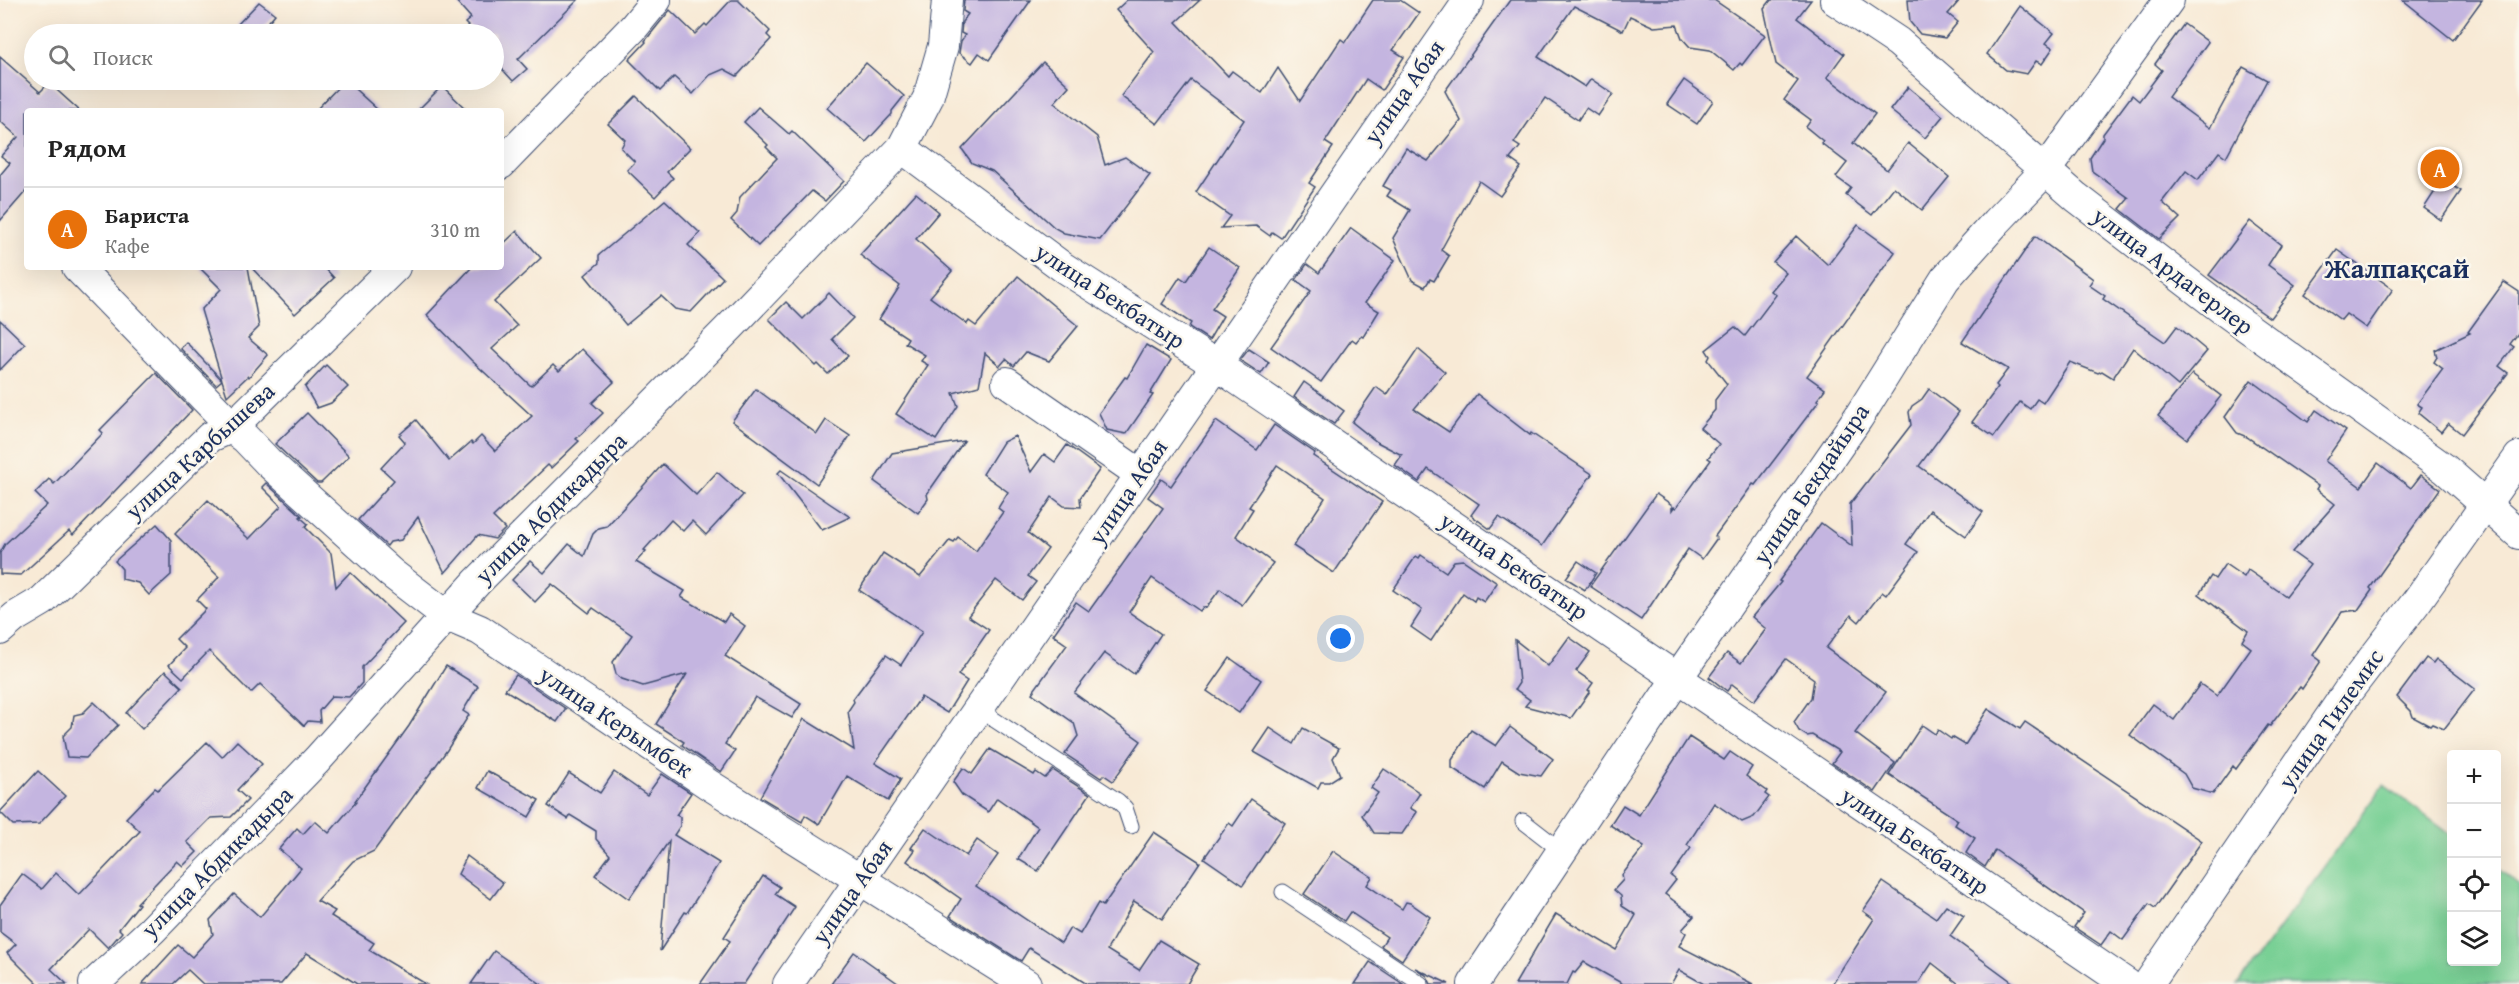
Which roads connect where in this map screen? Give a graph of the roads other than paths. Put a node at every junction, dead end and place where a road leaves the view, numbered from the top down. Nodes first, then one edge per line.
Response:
1 (656, 0) edge
2 (947, 0) edge
3 (1468, 0) edge
4 (1835, 0) edge
5 (2169, 0) edge
6 (902, 148) junction
7 (504, 161) edge
8 (2046, 170) junction
9 (80, 270) edge
10 (392, 270) edge
11 (1215, 364) junction
12 (1007, 382) dead end
13 (231, 428) junction
14 (2519, 457) edge
15 (1140, 474) junction
16 (2486, 504) junction
17 (2519, 534) edge
18 (447, 616) junction
19 (0, 630) edge
20 (1678, 677) junction
21 (978, 709) junction
22 (1523, 821) dead end
23 (1131, 826) dead end
24 (1563, 852) junction
25 (860, 881) junction
26 (1283, 892) dead end
27 (94, 984) edge
28 (788, 984) edge
29 (1026, 984) edge
30 (1421, 984) edge
31 (1473, 984) edge
32 (2127, 984) edge
33 (2148, 984) edge

1 - 7 street
2 - 6 street, улица Абдикадыра
3 - 11 street, улица Абая
4 - 8 street, улица Ардагерлер
5 - 8 street, улица Бекдайыра
6 - 11 street, улица Бекбатыр
6 - 18 street, улица Абдикадыра
8 - 16 street, улица Ардагерлер
8 - 20 street, улица Бекдайыра
9 - 13 street, улица Керымбек
10 - 13 street, улица Карбышева
11 - 15 street, улица Абая
11 - 20 street, улица Бекбатыр
12 - 15 street
13 - 18 street, улица Керымбек
13 - 19 street, улица Карбышева
14 - 16 street, улица Тилемис
15 - 21 street, улица Абая
16 - 17 street, улица Ардагерлер
16 - 33 street, улица Тилемис
18 - 25 street, улица Керымбек
18 - 27 street, улица Абдикадыра
20 - 24 street, улица Бекдайыра
20 - 32 street, улица Бекбатыр
21 - 23 lane
21 - 25 street, улица Абая
22 - 24 lane
24 - 31 street, улица Бекдайыра
25 - 28 street, улица Абая
25 - 29 street, улица Керымбек
26 - 30 lane

